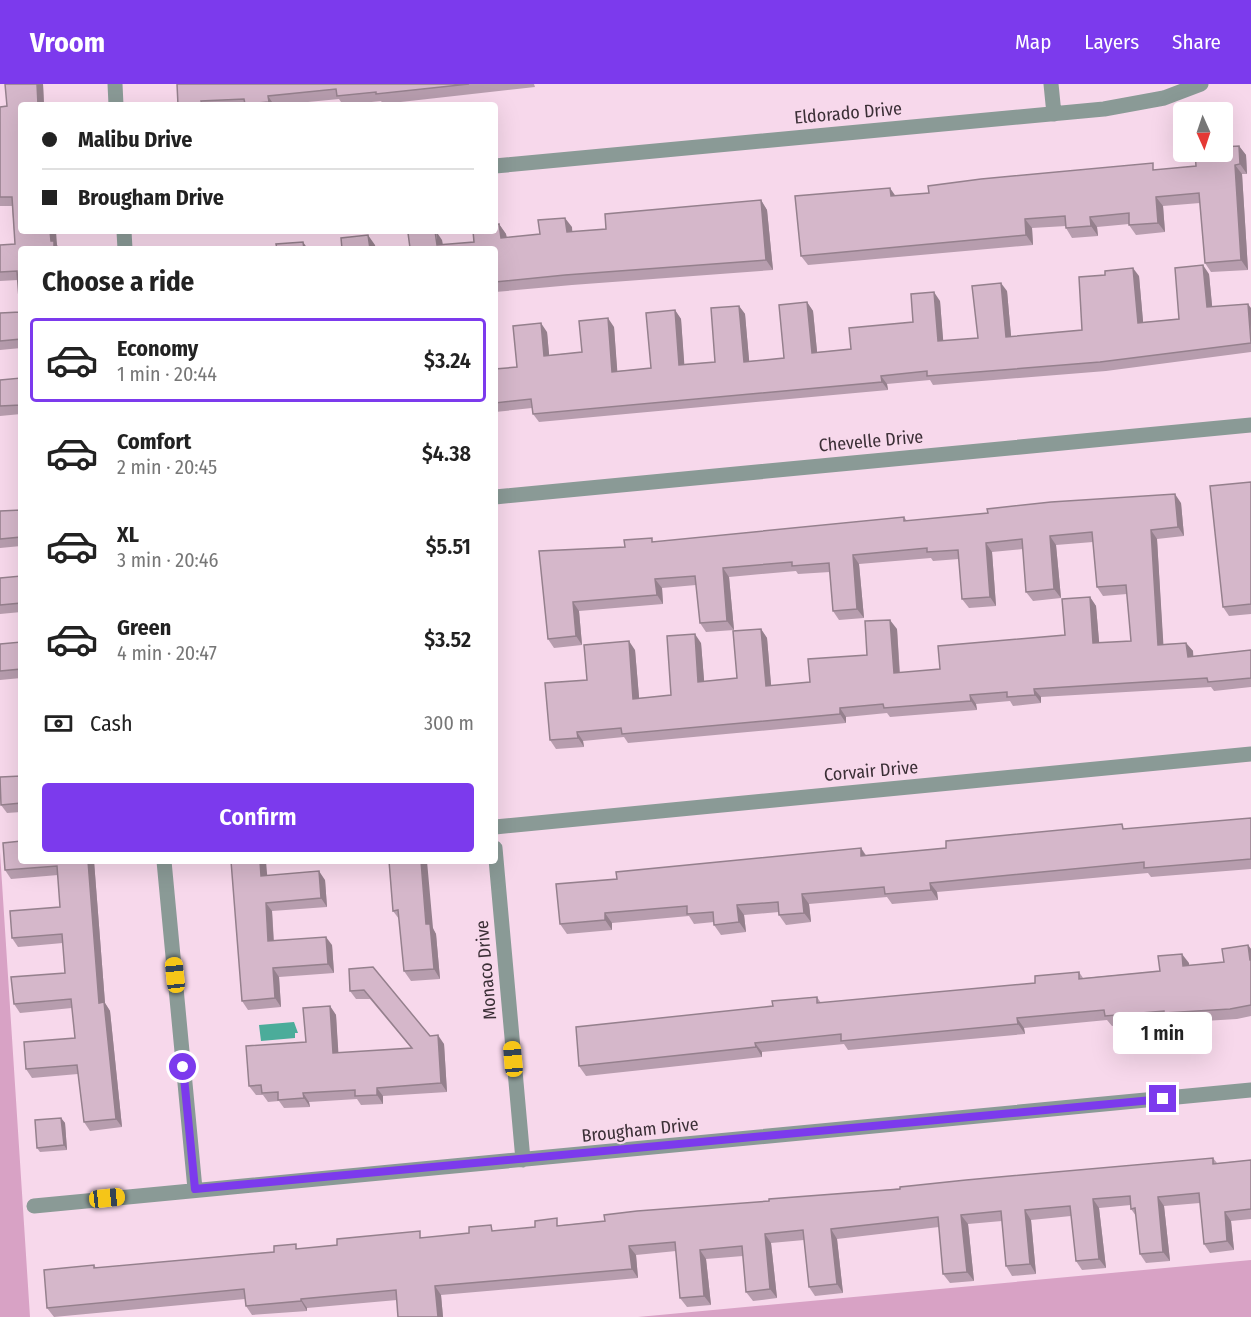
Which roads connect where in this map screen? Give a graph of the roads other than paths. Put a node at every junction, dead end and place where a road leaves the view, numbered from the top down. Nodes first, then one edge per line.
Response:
1 (115, 84) edge
2 (1051, 84) edge
3 (1201, 84) edge
4 (116, 102) edge
5 (1054, 114) junction
6 (498, 166) edge
7 (1251, 425) edge
8 (498, 497) edge
9 (1251, 754) edge
10 (498, 827) edge
11 (164, 864) edge
12 (496, 864) edge
13 (1251, 1090) edge
14 (523, 1160) junction
15 (195, 1189) junction
16 (33, 1206) dead end

1 - 4 street
2 - 5 street
3 - 5 street, Eldorado Drive
5 - 6 street, Eldorado Drive
7 - 8 street, Chevelle Drive
9 - 10 street, Corvair Drive
11 - 15 street
12 - 14 street, Monaco Drive
13 - 14 street, Brougham Drive
14 - 15 street, Brougham Drive
15 - 16 street, Brougham Drive

